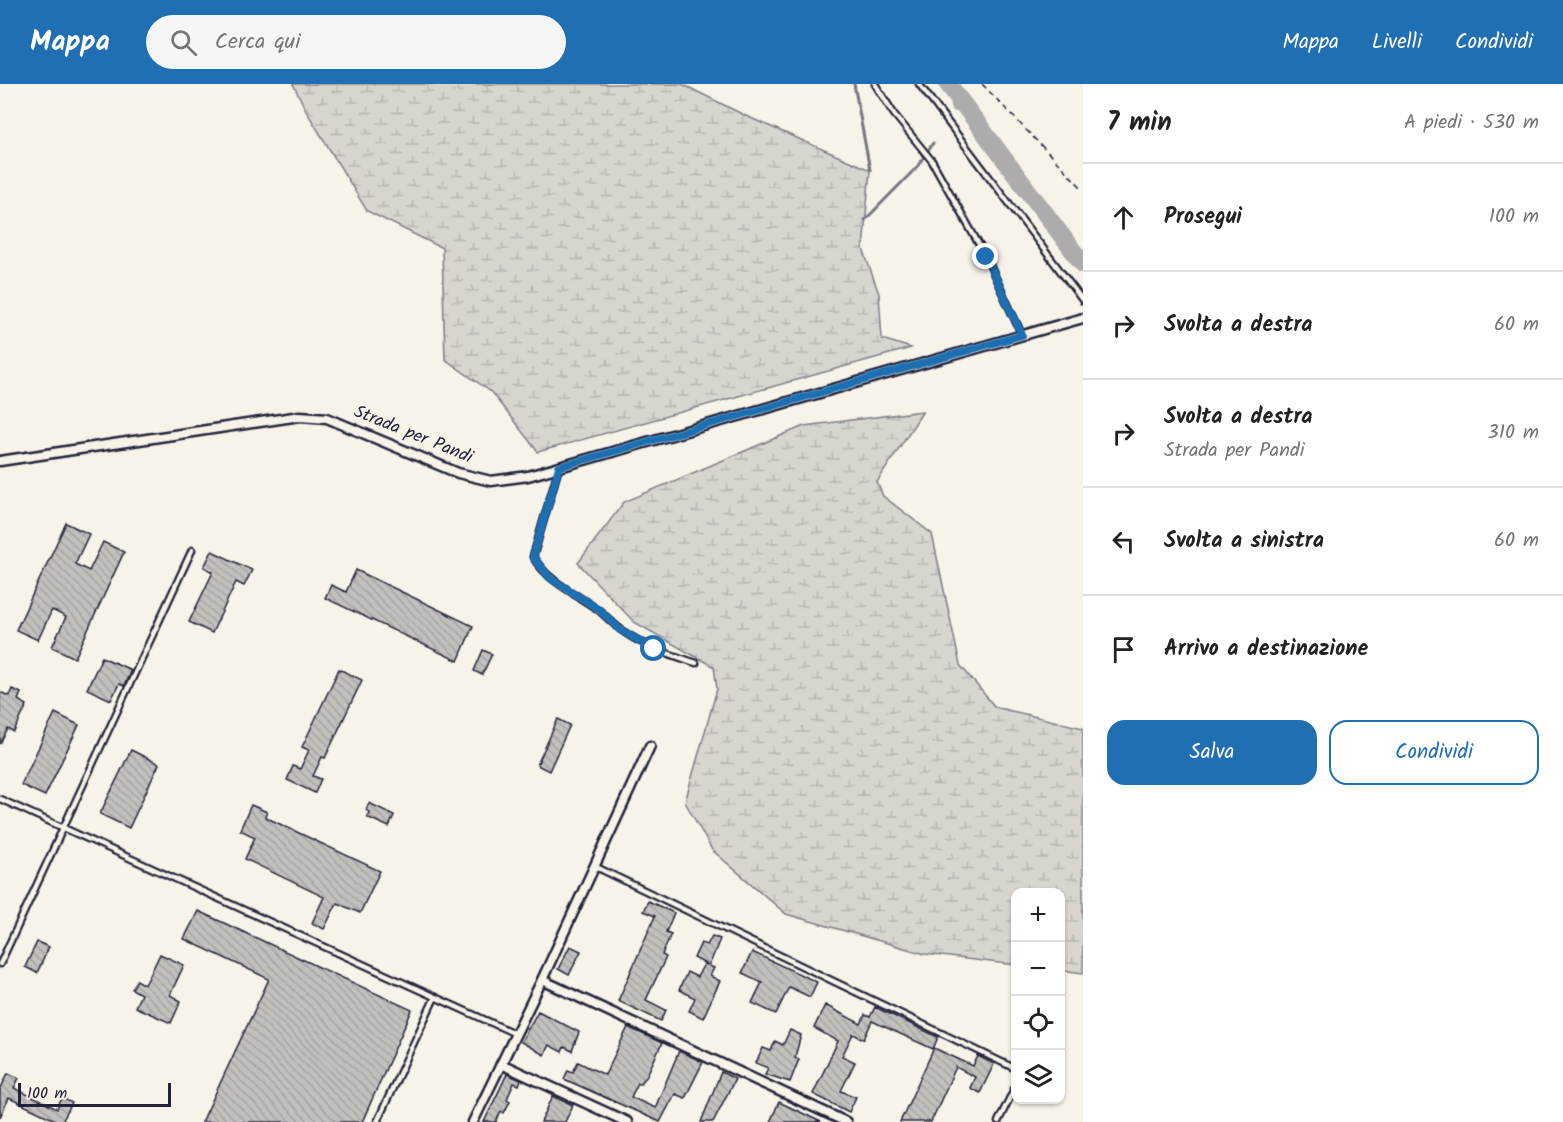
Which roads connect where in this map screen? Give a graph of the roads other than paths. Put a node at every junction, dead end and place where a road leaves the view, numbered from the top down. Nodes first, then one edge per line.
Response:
1 (875, 84) edge
2 (920, 84) edge
3 (1083, 301) edge
4 (1083, 318) edge
5 (1022, 335) junction
6 (0, 461) edge
7 (559, 467) junction
8 (192, 550) dead end
9 (696, 663) dead end
10 (650, 746) dead end
11 (0, 799) edge
12 (62, 828) junction
13 (594, 866) junction
14 (0, 964) edge
15 (542, 980) junction
16 (435, 997) junction
17 (516, 1034) junction
18 (501, 1064) junction
19 (1011, 1067) edge
20 (1011, 1095) edge
21 (377, 1122) edge
22 (473, 1122) edge
23 (627, 1122) edge
24 (846, 1122) edge
25 (998, 1122) edge

1 - 5 lane
2 - 3 lane
4 - 5 street, Strada per Pandi
5 - 7 street, Strada per Pandi
6 - 7 street, Strada per Pandi
7 - 9 lane
8 - 12 lane
10 - 13 street
11 - 12 lane
12 - 14 lane
12 - 16 lane
13 - 15 street
13 - 19 lane
15 - 17 street
15 - 24 street
16 - 17 lane
16 - 21 lane
17 - 18 street
18 - 22 street
18 - 23 street
20 - 25 lane

